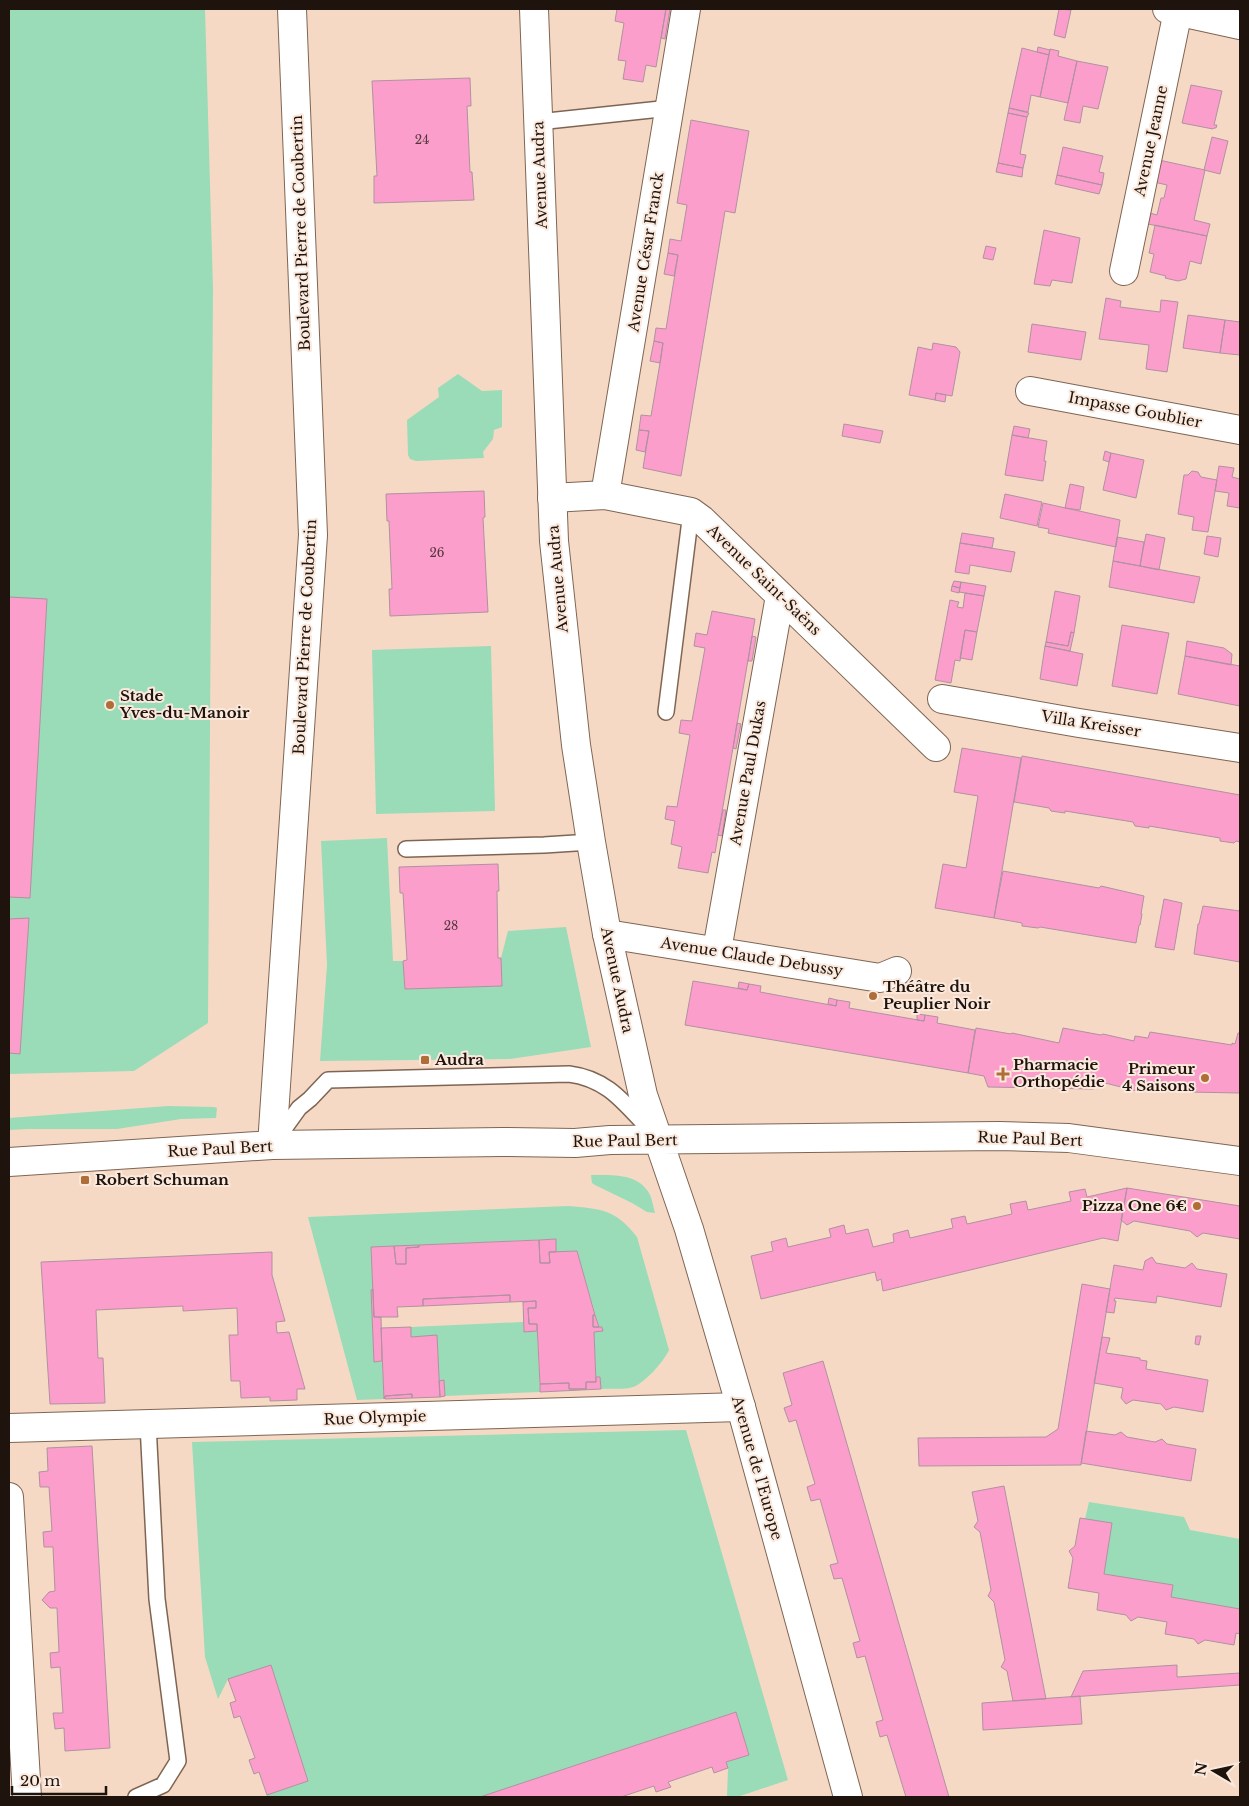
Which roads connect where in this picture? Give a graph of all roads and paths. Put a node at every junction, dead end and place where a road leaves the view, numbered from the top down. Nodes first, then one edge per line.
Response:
1 (292, 9) edge
2 (534, 9) edge
3 (686, 9) edge
4 (1173, 10) edge
5 (1240, 25) edge
6 (670, 108) junction
7 (538, 122) junction
8 (1124, 271) dead end
9 (1030, 391) dead end
10 (1240, 430) edge
11 (605, 496) junction
12 (552, 498) junction
13 (691, 512) junction
14 (780, 596) junction
15 (942, 699) dead end
16 (666, 712) dead end
17 (936, 747) dead end
18 (1240, 748) edge
19 (590, 842) junction
20 (406, 849) dead end
21 (607, 934) junction
22 (717, 950) junction
23 (897, 971) dead end
24 (659, 1140) junction
25 (272, 1145) junction
26 (1238, 1156) edge
27 (9, 1162) edge
28 (741, 1407) junction
29 (148, 1424) junction
30 (9, 1428) edge
31 (9, 1497) edge
32 (27, 1797) edge
33 (136, 1797) edge
34 (848, 1797) edge

1 - 25 street, Boulevard Pierre de Coubertin
2 - 7 street, Avenue Audra
3 - 6 street, Avenue César Franck
4 - 5 street
4 - 8 street, Avenue Jeanne
6 - 7 lane
6 - 11 street, Avenue César Franck
7 - 12 street, Avenue Audra
9 - 10 street, Impasse Goublier
11 - 12 street, Avenue Saint-Saëns
11 - 13 street, Avenue Saint-Saëns
12 - 19 street, Avenue Audra
13 - 14 street, Avenue Saint-Saëns
13 - 16 lane
14 - 17 street, Avenue Saint-Saëns
14 - 22 street, Avenue Paul Dukas
15 - 18 street, Villa Kreisser
19 - 20 lane
19 - 21 street, Avenue Audra
21 - 22 street, Avenue Claude Debussy
21 - 24 street, Avenue Audra
22 - 23 street, Avenue Claude Debussy
24 - 25 street, Rue Paul Bert
24 - 25 lane
24 - 26 street, Rue Paul Bert
24 - 28 street, Avenue de l'Europe
25 - 27 street, Rue Paul Bert
28 - 29 street, Rue Olympie
28 - 34 street, Avenue de l'Europe
29 - 30 street, Rue Olympie
29 - 33 lane
31 - 32 street

